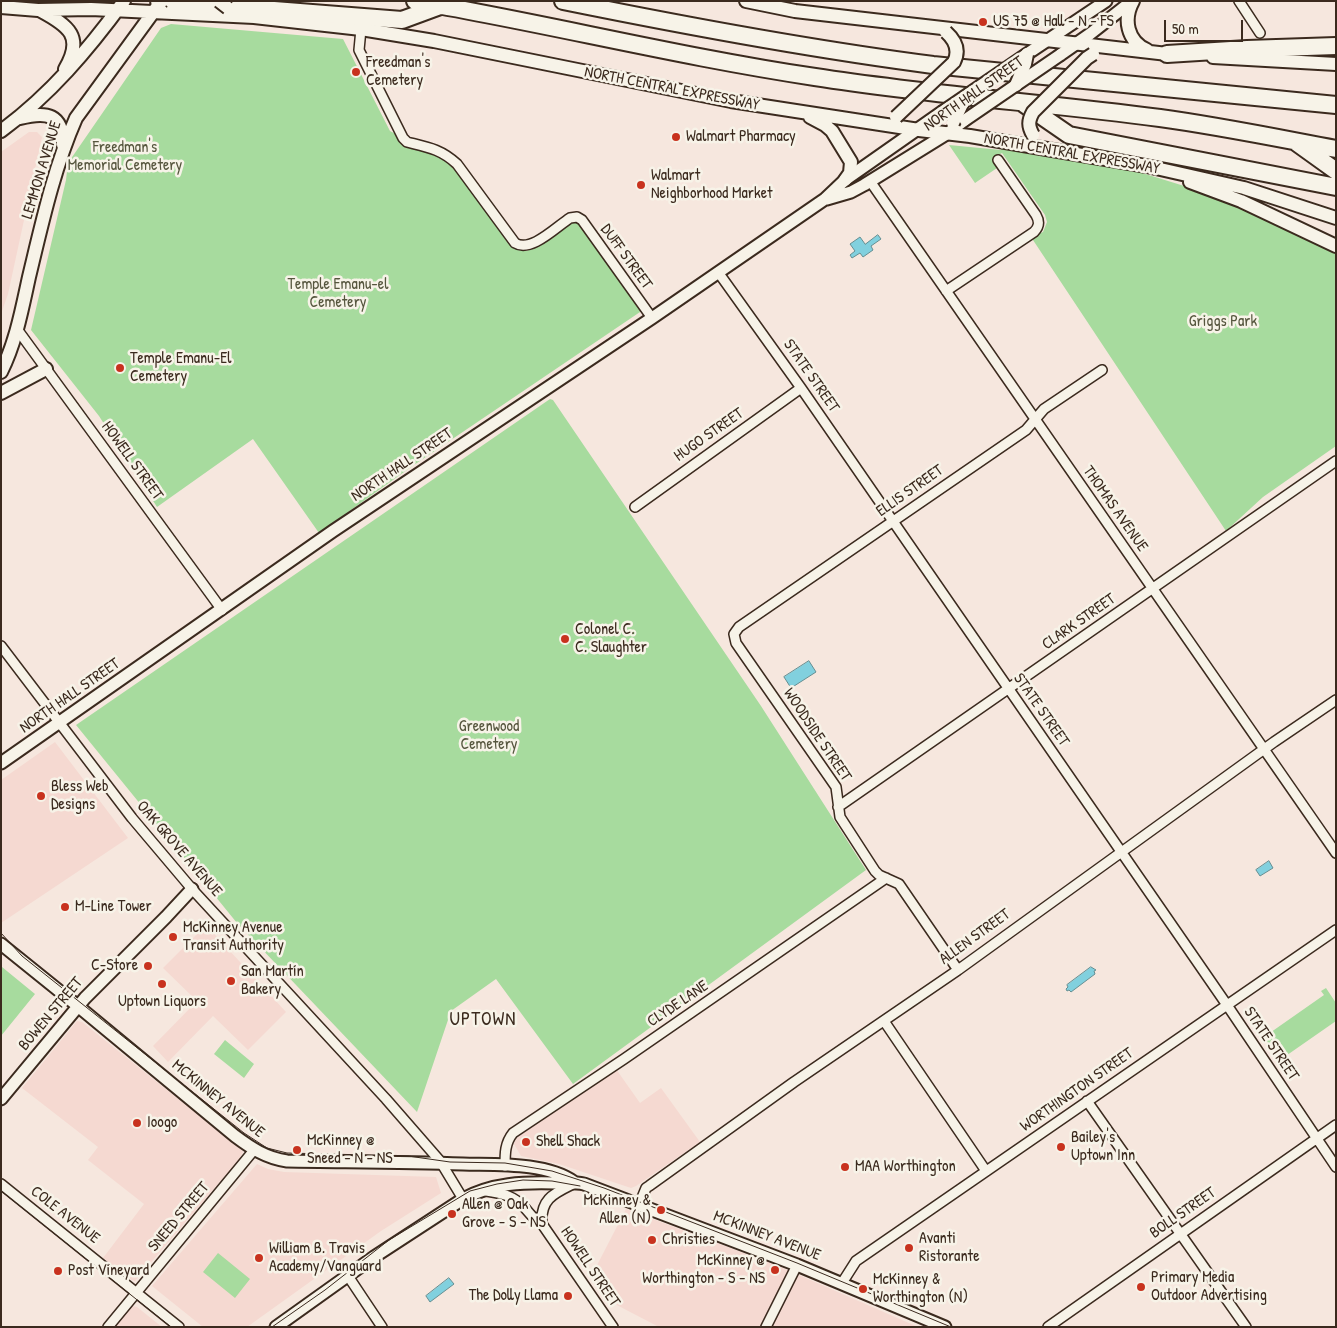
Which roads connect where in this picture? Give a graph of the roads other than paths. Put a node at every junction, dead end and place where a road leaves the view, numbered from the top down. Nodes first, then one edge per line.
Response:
1 (78, 1) edge
2 (415, 1) edge
3 (563, 1) edge
4 (616, 1) edge
5 (746, 1) edge
6 (1133, 1) edge
7 (1239, 1) edge
8 (1104, 2) edge
9 (159, 4) edge
10 (224, 5) edge
11 (121, 6) edge
12 (440, 6) junction
13 (796, 6) edge
14 (1, 7) edge
15 (38, 10) junction
16 (630, 15) junction
17 (254, 17) junction
18 (931, 26) junction
19 (361, 29) junction
20 (1260, 33) dead end
21 (1009, 36) junction
22 (1049, 40) junction
23 (1077, 44) junction
24 (1336, 46) edge
25 (1117, 48) junction
26 (1028, 50) junction
27 (1159, 53) junction
28 (1336, 64) edge
29 (1016, 85) junction
30 (49, 90) junction
31 (1206, 93) junction
32 (970, 94) junction
33 (1022, 103) junction
34 (1336, 105) edge
35 (799, 112) junction
36 (1336, 112) edge
37 (19, 118) junction
38 (878, 124) junction
39 (955, 125) junction
40 (919, 130) junction
41 (1, 131) edge
42 (1295, 141) junction
43 (1043, 148) junction
44 (1336, 149) edge
45 (64, 150) junction
46 (998, 160) dead end
47 (1147, 166) junction
48 (1336, 171) edge
49 (845, 180) junction
50 (870, 181) junction
51 (1336, 187) edge
52 (825, 199) junction
53 (1336, 218) edge
54 (1336, 246) edge
55 (718, 272) junction
56 (946, 291) junction
57 (652, 318) junction
58 (17, 329) junction
59 (46, 369) junction
60 (1102, 370) dead end
61 (1, 372) edge
62 (801, 388) junction
63 (1, 393) edge
64 (1036, 420) junction
65 (1334, 465) edge
66 (634, 507) dead end
67 (893, 521) junction
68 (1152, 589) junction
69 (222, 610) junction
70 (734, 634) joint
71 (1, 646) edge
72 (1009, 689) junction
73 (1336, 700) edge
74 (59, 724) junction
75 (1264, 750) junction
76 (1, 764) edge
77 (838, 807) junction
78 (1121, 852) junction
79 (1336, 853) edge
80 (886, 878) junction
81 (192, 889) junction
82 (1336, 930) edge
83 (1, 944) edge
84 (958, 970) junction
85 (1226, 1005) junction
86 (78, 1006) junction
87 (884, 1022) junction
88 (1, 1100) edge
89 (1087, 1101) junction
90 (1336, 1126) edge
91 (1316, 1139) junction
92 (254, 1150) junction
93 (441, 1163) junction
94 (505, 1166) junction
95 (1336, 1167) edge
96 (986, 1171) junction
97 (576, 1182) junction
98 (1, 1184) edge
99 (484, 1190) junction
100 (463, 1198) junction
101 (639, 1204) junction
102 (542, 1224) junction
103 (1180, 1234) junction
104 (797, 1265) junction
105 (348, 1276) junction
106 (842, 1283) junction
107 (137, 1292) junction
108 (108, 1327) edge
109 (179, 1327) edge
110 (276, 1327) edge
111 (382, 1327) edge
112 (613, 1327) edge
113 (766, 1327) edge
114 (945, 1327) edge
115 (1048, 1327) edge
116 (1246, 1327) edge

1 - 15 main road
2 - 12 highway
3 - 16 highway
4 - 16 highway
5 - 13 main road
6 - 23 street, NORTH HALL STREET
6 - 27 main road
7 - 20 street
8 - 22 street, NORTH HALL STREET
9 - 11 main road, NORTH CENTRAL EXPRESSWAY
9 - 12 highway
9 - 17 main road, NORTH CENTRAL EXPRESSWAY
9 - 45 main road, LEMMON AVENUE
10 - 17 main road
11 - 15 main road, NORTH CENTRAL EXPRESSWAY
11 - 30 main road
12 - 33 highway
13 - 18 main road
14 - 15 main road, NORTH CENTRAL EXPRESSWAY
15 - 30 main road
16 - 31 highway
17 - 19 main road, NORTH CENTRAL EXPRESSWAY
18 - 21 main road
18 - 38 main road, bridge
19 - 35 main road, NORTH CENTRAL EXPRESSWAY
19 - 57 street, DUFF STREET
21 - 22 main road
21 - 26 main road
22 - 23 main road
22 - 26 street, NORTH HALL STREET
23 - 25 main road
23 - 29 street, NORTH HALL STREET, bridge
24 - 27 highway
25 - 27 main road
25 - 43 main road, bridge
26 - 29 main road, bridge
26 - 32 street, NORTH HALL STREET, bridge
27 - 28 main road
29 - 39 street, NORTH HALL STREET, bridge
30 - 37 main road
31 - 34 highway
31 - 36 highway
32 - 39 main road, bridge
32 - 40 street, NORTH HALL STREET, bridge
33 - 42 highway
33 - 51 highway
35 - 38 main road, NORTH CENTRAL EXPRESSWAY
35 - 49 main road
37 - 41 main road
37 - 45 main road
38 - 40 main road, NORTH CENTRAL EXPRESSWAY
39 - 40 main road, NORTH CENTRAL EXPRESSWAY
39 - 43 main road, NORTH CENTRAL EXPRESSWAY
39 - 50 street, NORTH HALL STREET
40 - 49 street, NORTH HALL STREET
42 - 44 highway
42 - 48 highway
43 - 47 main road, NORTH CENTRAL EXPRESSWAY
45 - 58 main road, LEMMON AVENUE
46 - 56 street
47 - 53 main road, NORTH CENTRAL EXPRESSWAY
47 - 54 main road
49 - 52 street, NORTH HALL STREET
50 - 52 street, NORTH HALL STREET
50 - 56 street, THOMAS AVENUE
52 - 55 street, NORTH HALL STREET
55 - 57 street, NORTH HALL STREET
55 - 62 street, STATE STREET
56 - 64 street, THOMAS AVENUE
57 - 69 street, NORTH HALL STREET
58 - 59 street, HOWELL STREET
58 - 61 main road, LEMMON AVENUE
59 - 63 main road
59 - 69 street, HOWELL STREET
60 - 64 street, ELLIS STREET
62 - 66 street, HUGO STREET
62 - 67 street, STATE STREET
64 - 67 street, ELLIS STREET
64 - 68 street, THOMAS AVENUE
65 - 68 street, CLARK STREET
67 - 70 street, ELLIS STREET
67 - 72 street, STATE STREET
68 - 72 street, CLARK STREET
68 - 75 street, THOMAS AVENUE
69 - 74 street, NORTH HALL STREET
70 - 77 street, WOODSIDE STREET
71 - 74 street, OAK GROVE AVENUE
72 - 77 street, CLARK STREET
72 - 78 street, STATE STREET
73 - 75 street, ALLEN STREET
74 - 76 street, NORTH HALL STREET
74 - 81 street, OAK GROVE AVENUE
75 - 78 street, ALLEN STREET
75 - 79 street, THOMAS AVENUE
77 - 80 street, WOODSIDE STREET
78 - 84 street, ALLEN STREET
78 - 85 street, STATE STREET
80 - 84 street, WOODSIDE STREET
80 - 94 street, CLYDE LANE
81 - 86 street, BOWEN STREET
81 - 93 street, OAK GROVE AVENUE
82 - 85 street, WORTHINGTON STREET
83 - 86 street, MCKINNEY AVENUE
84 - 87 street, ALLEN STREET
85 - 89 street, WORTHINGTON STREET
85 - 91 street, STATE STREET
86 - 88 street, BOWEN STREET
86 - 92 street, MCKINNEY AVENUE
87 - 96 street
87 - 101 street, ALLEN STREET
89 - 96 street, WORTHINGTON STREET
89 - 103 street
90 - 91 street, BOLL STREET
91 - 95 street, STATE STREET
91 - 103 street, BOLL STREET
92 - 93 street, MCKINNEY AVENUE
92 - 107 street, SNEED STREET
93 - 94 street, MCKINNEY AVENUE
93 - 100 street, OAK GROVE AVENUE
94 - 97 street, MCKINNEY AVENUE
96 - 106 street, WORTHINGTON STREET
97 - 99 street, MCKINNEY AVENUE
97 - 101 street, MCKINNEY AVENUE
97 - 102 street, HOWELL STREET
98 - 107 street, COLE AVENUE
99 - 100 street, MCKINNEY AVENUE
99 - 102 street, HOWELL STREET
100 - 105 street
101 - 104 street, MCKINNEY AVENUE
102 - 112 street, HOWELL STREET
103 - 115 street, BOLL STREET
103 - 116 street
104 - 106 street, MCKINNEY AVENUE
104 - 113 street
105 - 110 street
105 - 111 street
106 - 114 street, MCKINNEY AVENUE
107 - 108 street, SNEED STREET
107 - 109 street, COLE AVENUE

